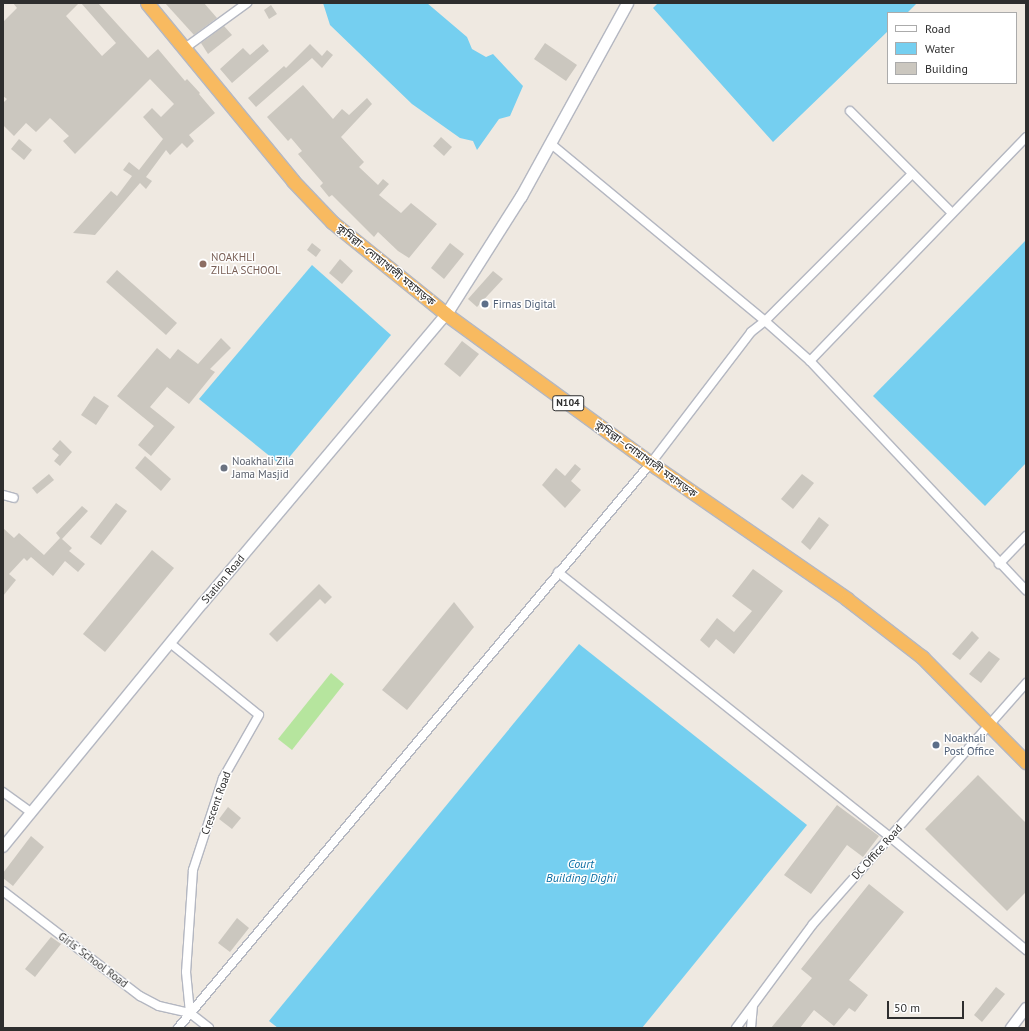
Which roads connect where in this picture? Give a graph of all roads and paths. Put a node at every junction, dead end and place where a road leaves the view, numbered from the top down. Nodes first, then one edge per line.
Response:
1 (147, 3) edge
2 (247, 3) edge
3 (627, 3) edge
4 (185, 48) junction
5 (850, 111) dead end
6 (1026, 138) edge
7 (550, 143) junction
8 (913, 174) junction
9 (952, 213) junction
10 (446, 314) junction
11 (765, 321) junction
12 (810, 361) junction
13 (651, 463) junction
14 (3, 495) edge
15 (14, 498) dead end
16 (1026, 536) edge
17 (999, 564) junction
18 (558, 572) junction
19 (1026, 590) edge
20 (170, 643) junction
21 (1026, 683) edge
22 (989, 726) junction
23 (1026, 762) edge
24 (3, 792) edge
25 (31, 812) junction
26 (890, 837) junction
27 (3, 847) edge
28 (3, 891) edge
29 (1026, 950) edge
30 (754, 1005) junction
31 (1026, 1008) edge
32 (190, 1013) junction
33 (178, 1028) edge
34 (209, 1028) edge
35 (736, 1028) edge
36 (750, 1028) edge
37 (1011, 1028) edge

1 - 4 highway, কুমিল্লা–নোয়াখালী মহাসড়ক / N104
2 - 4 street
3 - 7 main road
4 - 10 highway, কুমিল্লা–নোয়াখালী মহাসড়ক / N104
5 - 8 street
6 - 9 street
7 - 10 main road
7 - 11 street
8 - 9 street
8 - 11 street
9 - 12 street
10 - 13 highway, কুমিল্লা–নোয়াখালী মহাসড়ক / N104
10 - 20 street, Station Road
11 - 12 street
11 - 13 street
12 - 17 street
13 - 18 street
13 - 22 highway, কুমিল্লা–নোয়াখালী মহাসড়ক / N104
14 - 15 street
16 - 17 street
17 - 19 street
18 - 26 street
18 - 32 street
20 - 25 street, Station Road
20 - 32 street, Crescent Road
21 - 22 street, DC Office Road
22 - 23 highway, কুমিল্লা–নোয়াখালী মহাসড়ক / N104
22 - 26 street, DC Office Road
24 - 25 street
25 - 27 street, Station Road
26 - 29 street
26 - 30 street, DC Office Road
28 - 32 street, Girls' School Road
30 - 35 street, DC Office Road
30 - 36 street
31 - 37 street
32 - 33 street
32 - 34 street

